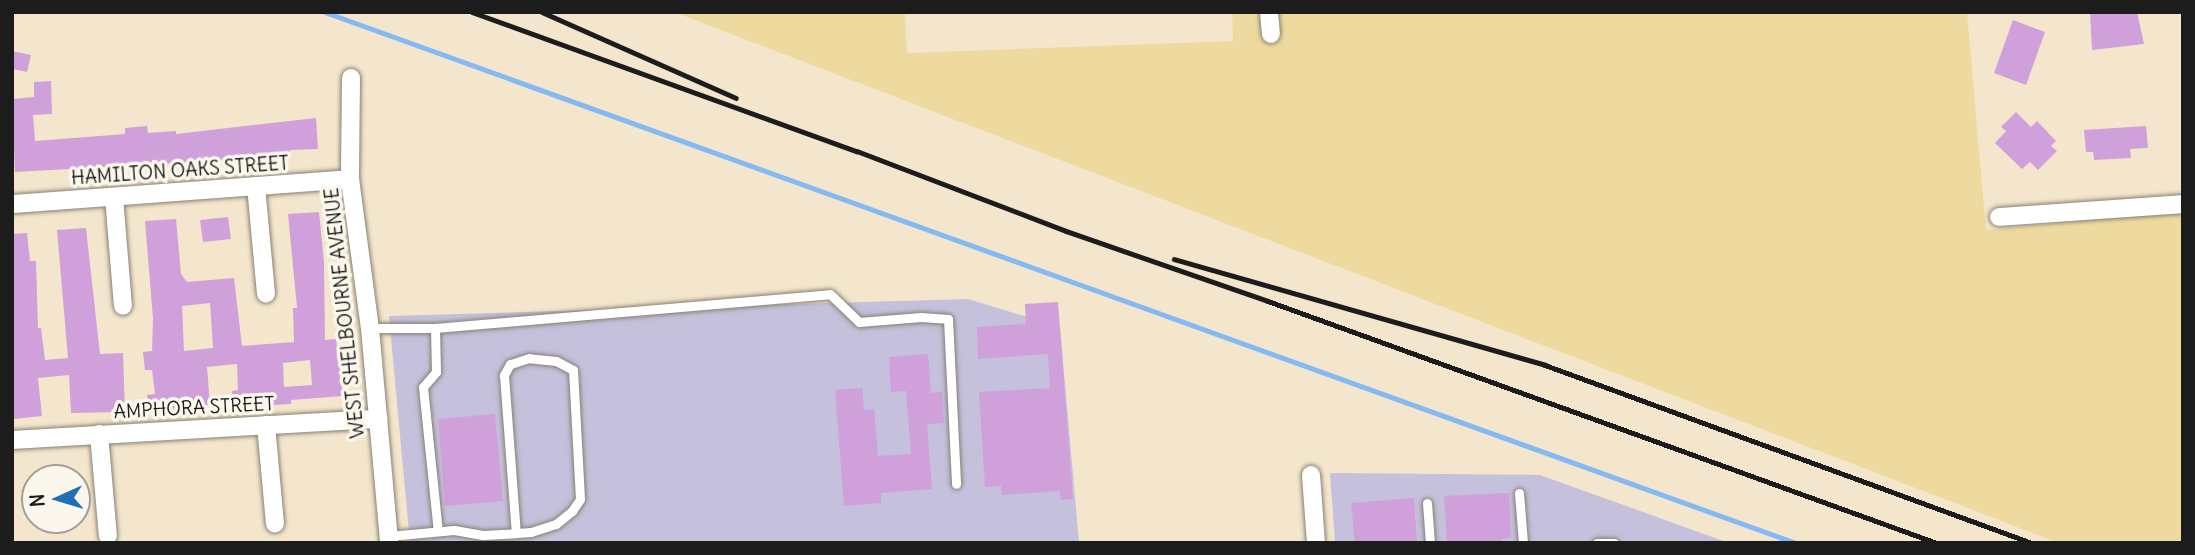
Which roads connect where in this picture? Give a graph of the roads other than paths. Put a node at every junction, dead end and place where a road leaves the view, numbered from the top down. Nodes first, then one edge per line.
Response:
1 (1269, 12) edge
2 (1271, 34) dead end
3 (351, 78) dead end
4 (351, 179) junction
5 (256, 186) junction
6 (114, 197) junction
7 (12, 204) edge
8 (2183, 204) edge
9 (1999, 217) dead end
10 (266, 294) dead end
11 (123, 306) dead end
12 (370, 328) junction
13 (435, 328) junction
14 (378, 419) junction
15 (266, 425) junction
16 (99, 434) junction
17 (12, 440) edge
18 (1311, 475) dead end
19 (956, 484) dead end
20 (1519, 493) dead end
21 (1427, 503) dead end
22 (275, 524) dead end
23 (438, 531) junction
24 (516, 533) junction
25 (108, 536) dead end
26 (389, 540) edge
27 (1316, 543) edge
28 (1430, 543) edge
29 (1522, 543) edge
30 (1597, 543) edge
31 (1614, 543) edge

1 - 2 street
3 - 4 street, WEST SHELBOURNE AVENUE
4 - 5 street, HAMILTON OAKS STREET
4 - 12 street, WEST SHELBOURNE AVENUE
5 - 6 street, HAMILTON OAKS STREET
5 - 10 street
6 - 7 street, HAMILTON OAKS STREET
6 - 11 street
8 - 9 street
12 - 13 lane
12 - 14 street, WEST SHELBOURNE AVENUE
13 - 19 lane
13 - 23 lane
14 - 15 street, AMPHORA STREET
14 - 26 street, WEST SHELBOURNE AVENUE
15 - 16 street, AMPHORA STREET
15 - 22 street
16 - 17 street, AMPHORA STREET
16 - 25 street
18 - 27 street
20 - 29 lane
21 - 28 lane
23 - 24 lane
23 - 26 lane
24 - 24 lane
30 - 31 lane

